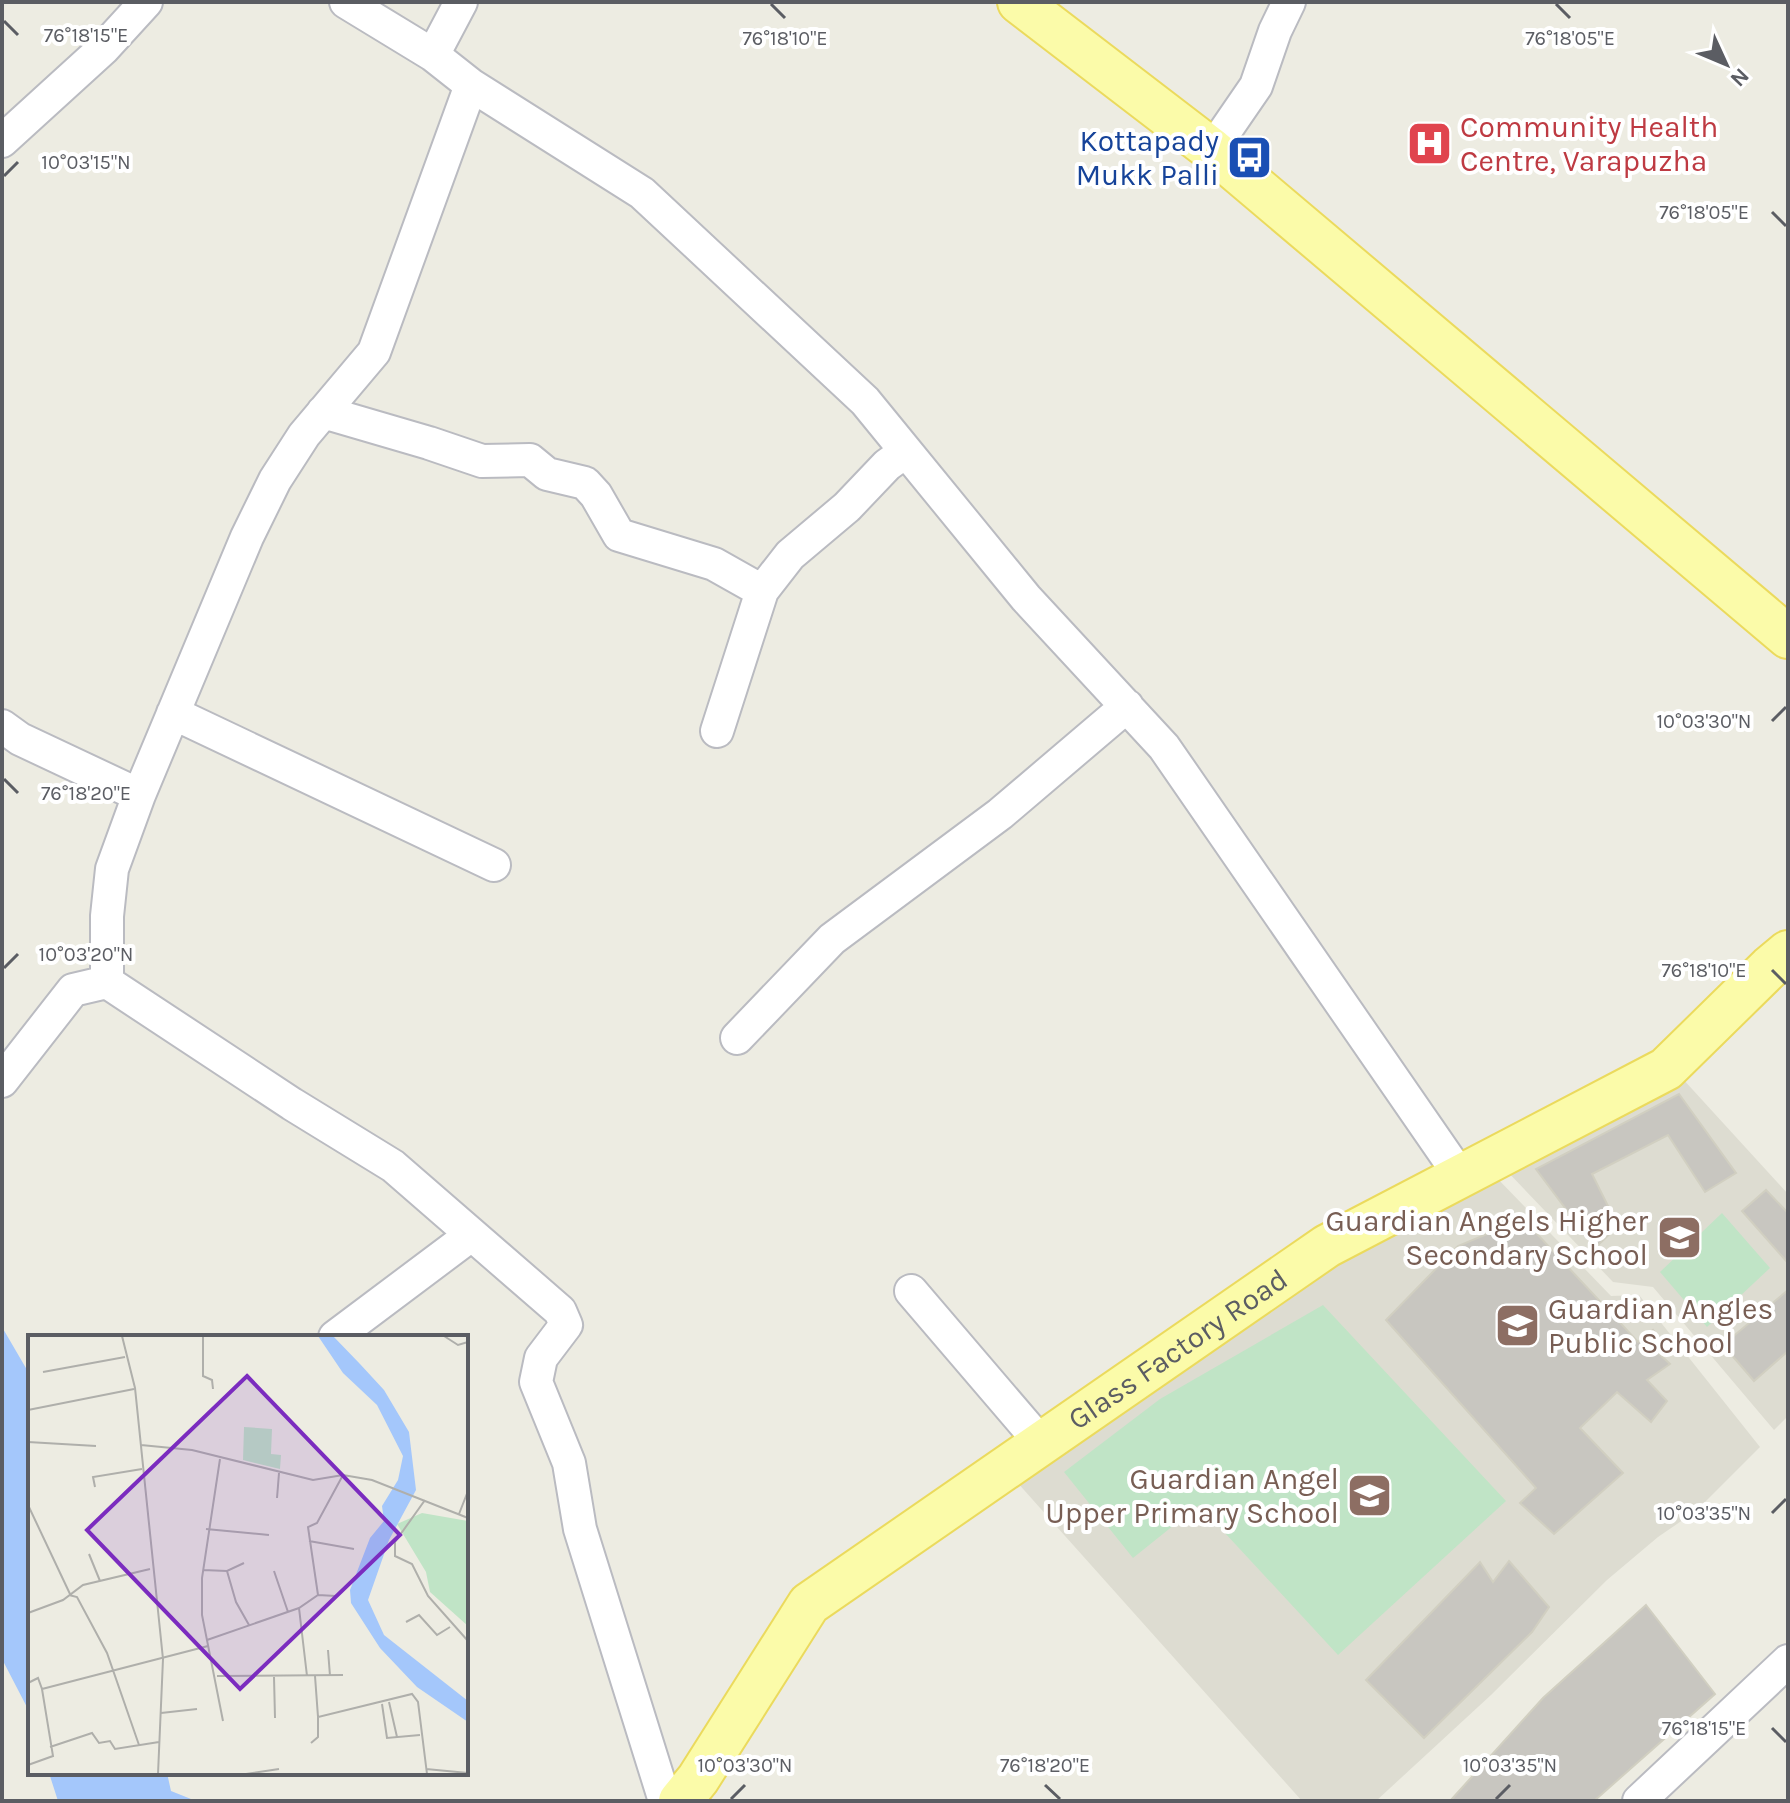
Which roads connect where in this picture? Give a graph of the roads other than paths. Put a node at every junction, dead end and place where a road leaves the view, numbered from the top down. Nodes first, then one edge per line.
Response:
1 (146, 2) edge
2 (346, 2) edge
3 (461, 2) edge
4 (1019, 2) edge
5 (1289, 2) edge
6 (433, 55) junction
7 (471, 85) junction
8 (2, 141) edge
9 (1212, 150) junction
10 (323, 412) junction
11 (905, 452) junction
12 (762, 591) junction
13 (1788, 637) edge
14 (1127, 706) junction
15 (173, 713) junction
16 (2, 726) edge
17 (717, 731) dead end
18 (139, 795) junction
19 (494, 865) dead end
20 (1788, 952) edge
21 (107, 982) junction
22 (737, 1038) dead end
23 (2, 1081) edge
24 (1461, 1177) junction
25 (471, 1235) junction
26 (911, 1291) dead end
27 (338, 1335) edge
28 (1041, 1443) junction
29 (1788, 1661) edge
30 (665, 1801) edge
31 (680, 1801) edge
32 (1639, 1801) edge

1 - 8 street
2 - 6 street
3 - 6 street
4 - 9 main road
5 - 9 street
6 - 7 street
7 - 10 street
7 - 11 street
9 - 13 main road
10 - 12 street
10 - 15 street
11 - 12 street
11 - 14 street
12 - 17 street
14 - 22 street
14 - 24 street
15 - 18 street
15 - 19 street
16 - 18 street
18 - 21 street
20 - 24 main road, Glass Factory Road
21 - 23 street
21 - 25 street
24 - 28 main road, Glass Factory Road
25 - 27 street
25 - 30 street
26 - 28 street
28 - 31 main road, Glass Factory Road
29 - 32 street

